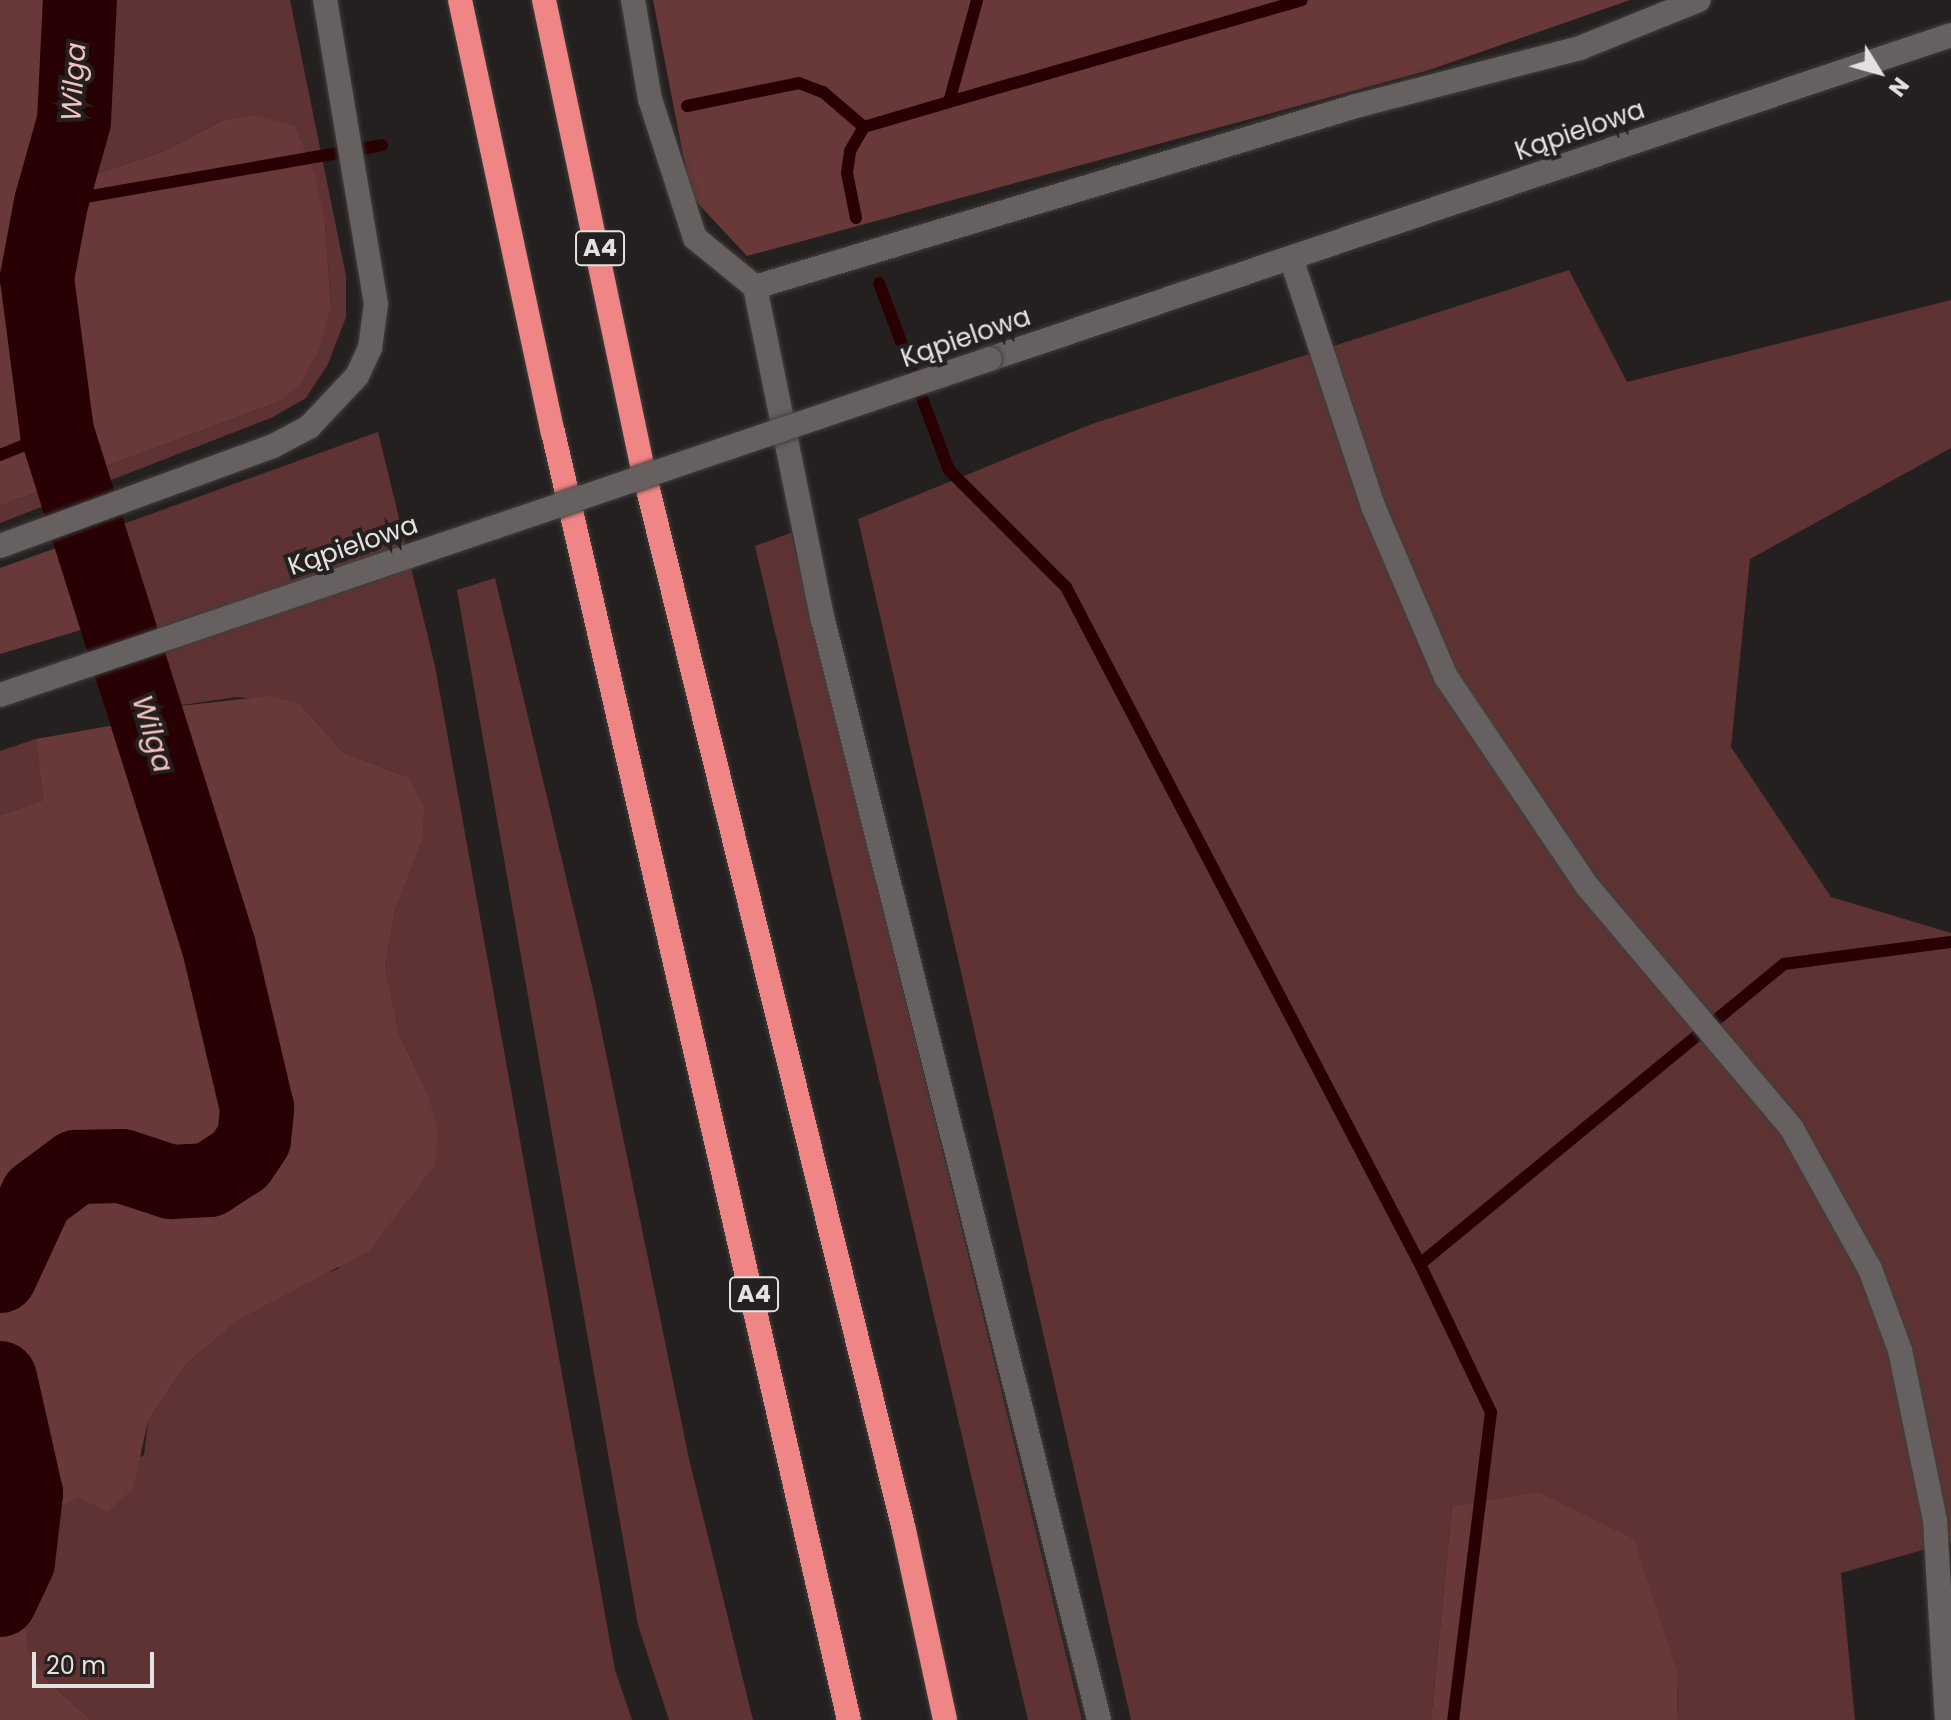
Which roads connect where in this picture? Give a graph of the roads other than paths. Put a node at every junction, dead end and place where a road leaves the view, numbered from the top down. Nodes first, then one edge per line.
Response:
1 (325, 0) edge
2 (460, 0) edge
3 (544, 0) edge
4 (633, 0) edge
5 (1699, 0) edge
6 (1951, 35) edge
7 (1291, 258) junction
8 (755, 287) junction
9 (0, 546) edge
10 (0, 695) edge
11 (849, 1720) edge
12 (945, 1720) edge
13 (1099, 1720) edge
14 (1947, 1720) edge

1 - 9 street
2 - 11 highway, A4
3 - 12 highway, A4
4 - 8 street
5 - 8 street
6 - 7 street, Kąpielowa
7 - 10 street, Kąpielowa, bridge
7 - 14 street
8 - 13 street

